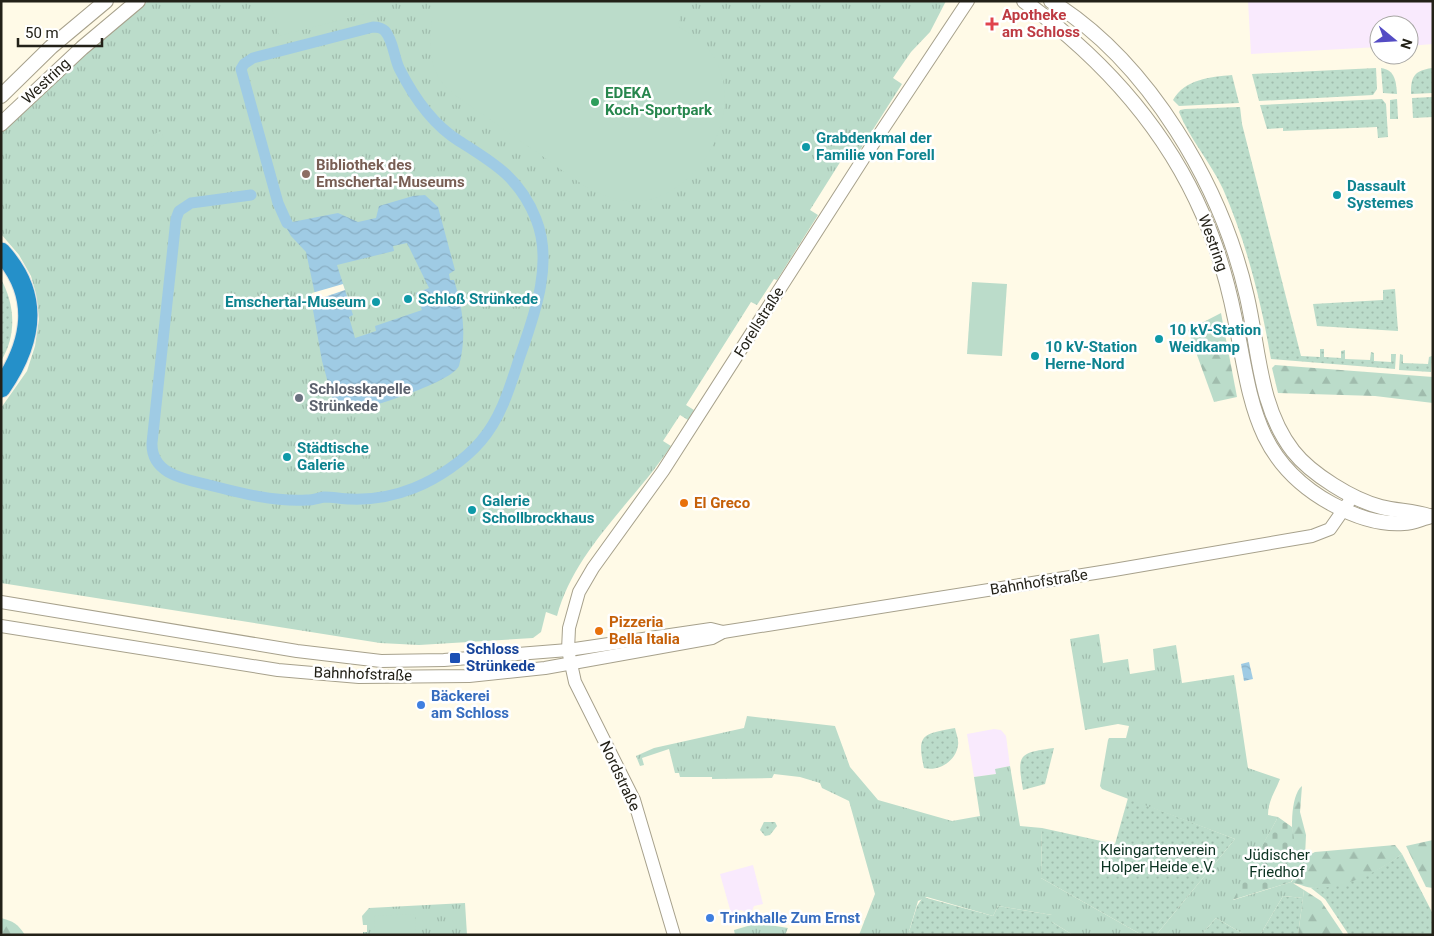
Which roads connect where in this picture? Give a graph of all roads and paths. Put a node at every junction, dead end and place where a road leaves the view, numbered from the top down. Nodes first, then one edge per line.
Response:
1 (106, 1) edge
2 (138, 1) edge
3 (968, 1) edge
4 (1024, 1) edge
5 (1051, 1) edge
6 (1, 96) edge
7 (1, 124) edge
8 (1, 252) edge
9 (1, 266) edge
10 (1, 375) edge
11 (1, 388) edge
12 (1354, 496) junction
13 (1344, 511) junction
14 (1431, 516) edge
15 (1, 602) edge
16 (1, 626) edge
17 (723, 632) junction
18 (568, 650) junction
19 (570, 665) junction
20 (674, 935) edge

1 - 6 main road, Westring
2 - 7 main road, Westring
3 - 18 street, Forellstraße
4 - 13 main road, Westring
5 - 12 main road, Westring
8 - 11 highway
9 - 10 highway
12 - 13 street, Bahnhofstraße
12 - 14 main road, Westring
13 - 14 main road
13 - 17 street, Bahnhofstraße
15 - 18 street, Bahnhofstraße
16 - 19 street, Bahnhofstraße
17 - 18 street, Bahnhofstraße
17 - 19 street, Bahnhofstraße
18 - 19 street, Nordstraße
19 - 20 street, Nordstraße

